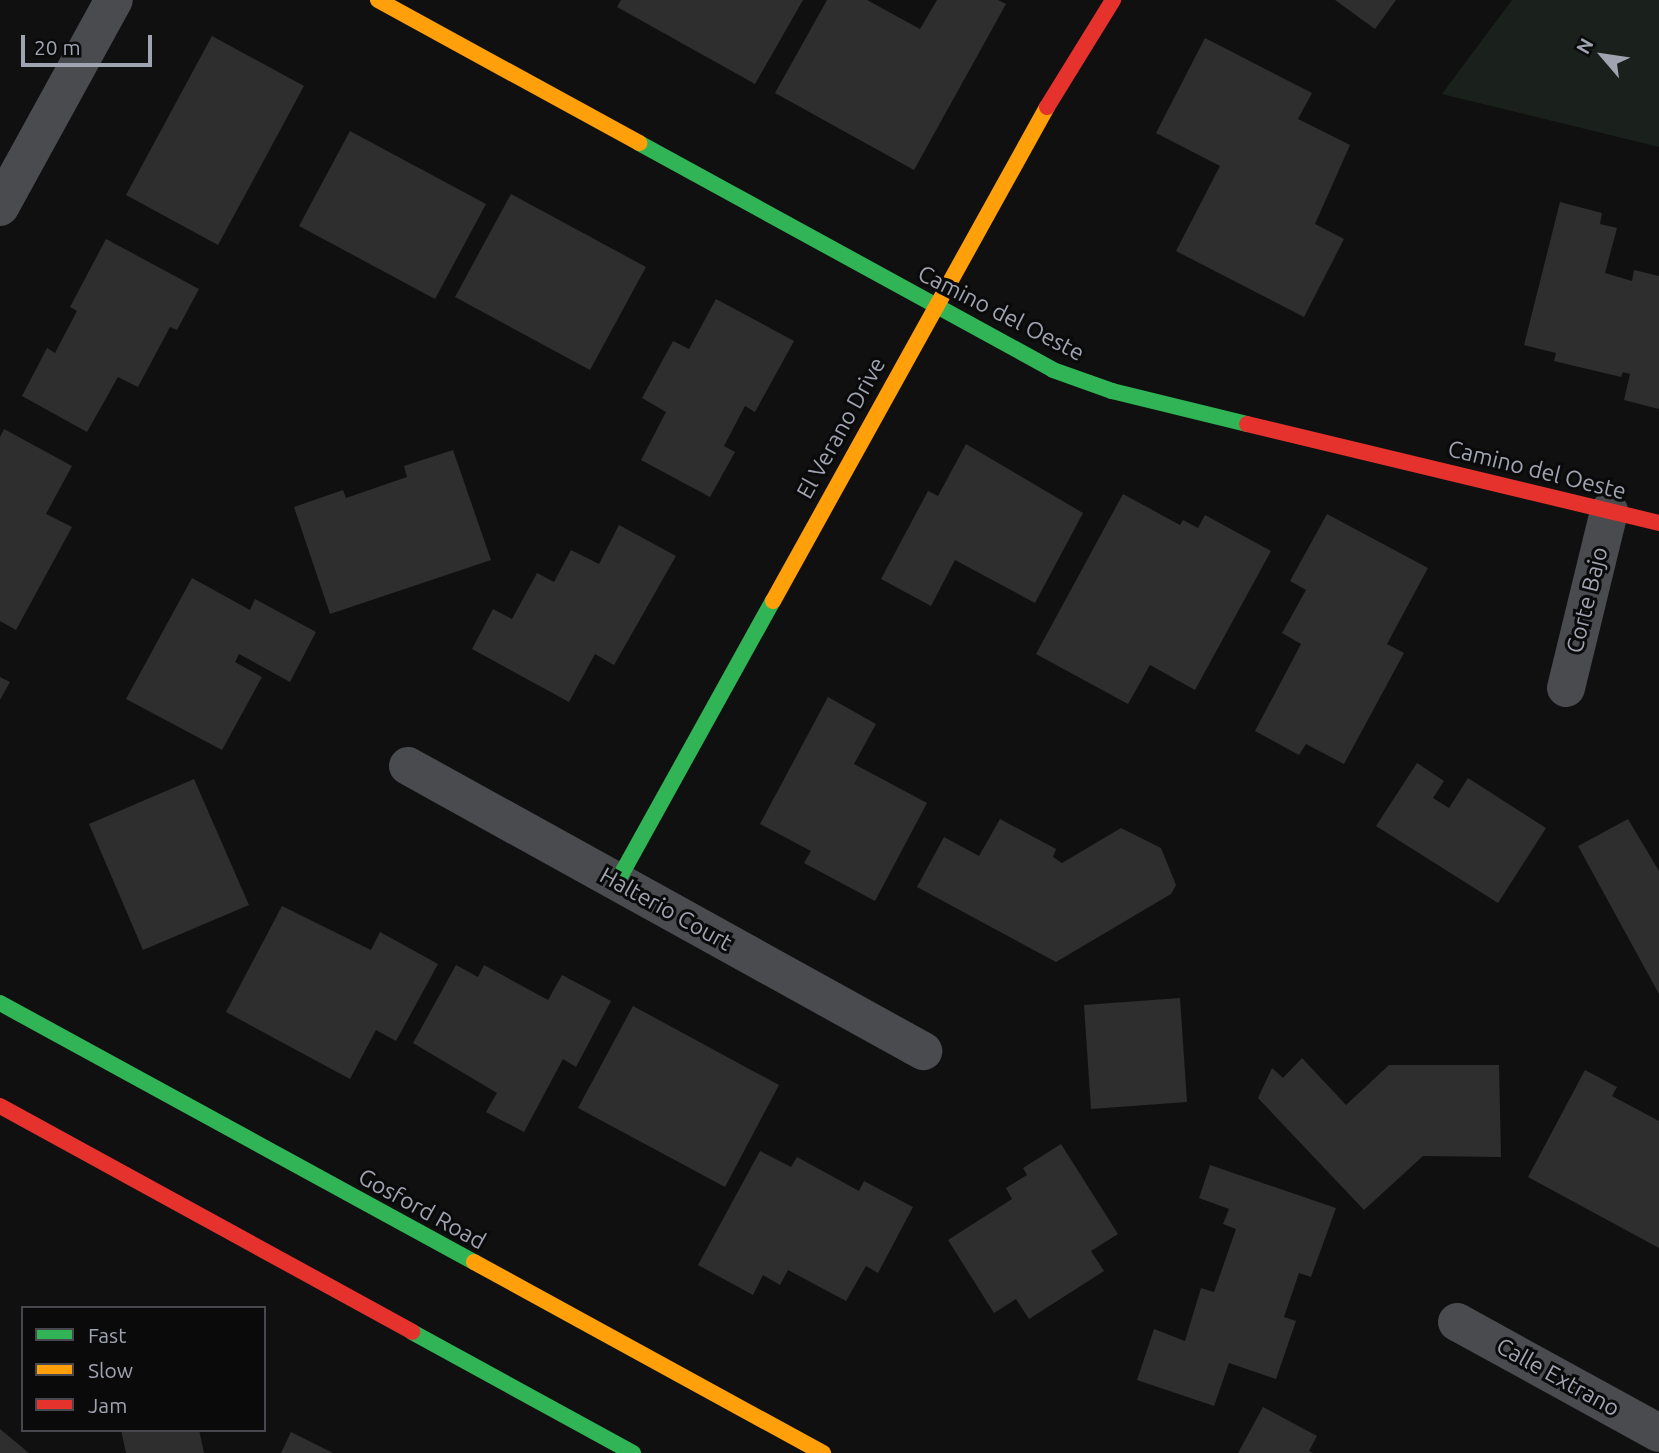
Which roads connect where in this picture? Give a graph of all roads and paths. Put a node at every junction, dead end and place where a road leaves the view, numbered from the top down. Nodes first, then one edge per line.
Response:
1 (114, 0) edge
2 (378, 0) edge
3 (1113, 0) edge
4 (0, 207) edge
5 (934, 307) junction
6 (1609, 511) junction
7 (1659, 523) edge
8 (1566, 688) dead end
9 (408, 766) dead end
10 (617, 882) junction
11 (0, 1003) edge
12 (923, 1051) dead end
13 (0, 1106) edge
14 (1457, 1322) dead end
15 (1659, 1433) edge
16 (632, 1453) edge
17 (823, 1453) edge

1 - 4 street
2 - 5 street, Camino del Oeste
3 - 5 street, El Verano Drive
5 - 6 street, Camino del Oeste
5 - 10 street, El Verano Drive
6 - 7 street, Camino del Oeste
6 - 8 street, Corte Bajo
9 - 10 street, Halterio Court
10 - 12 street, Halterio Court
11 - 17 street, Gosford Road
13 - 16 street
14 - 15 street, Calle Extrano

